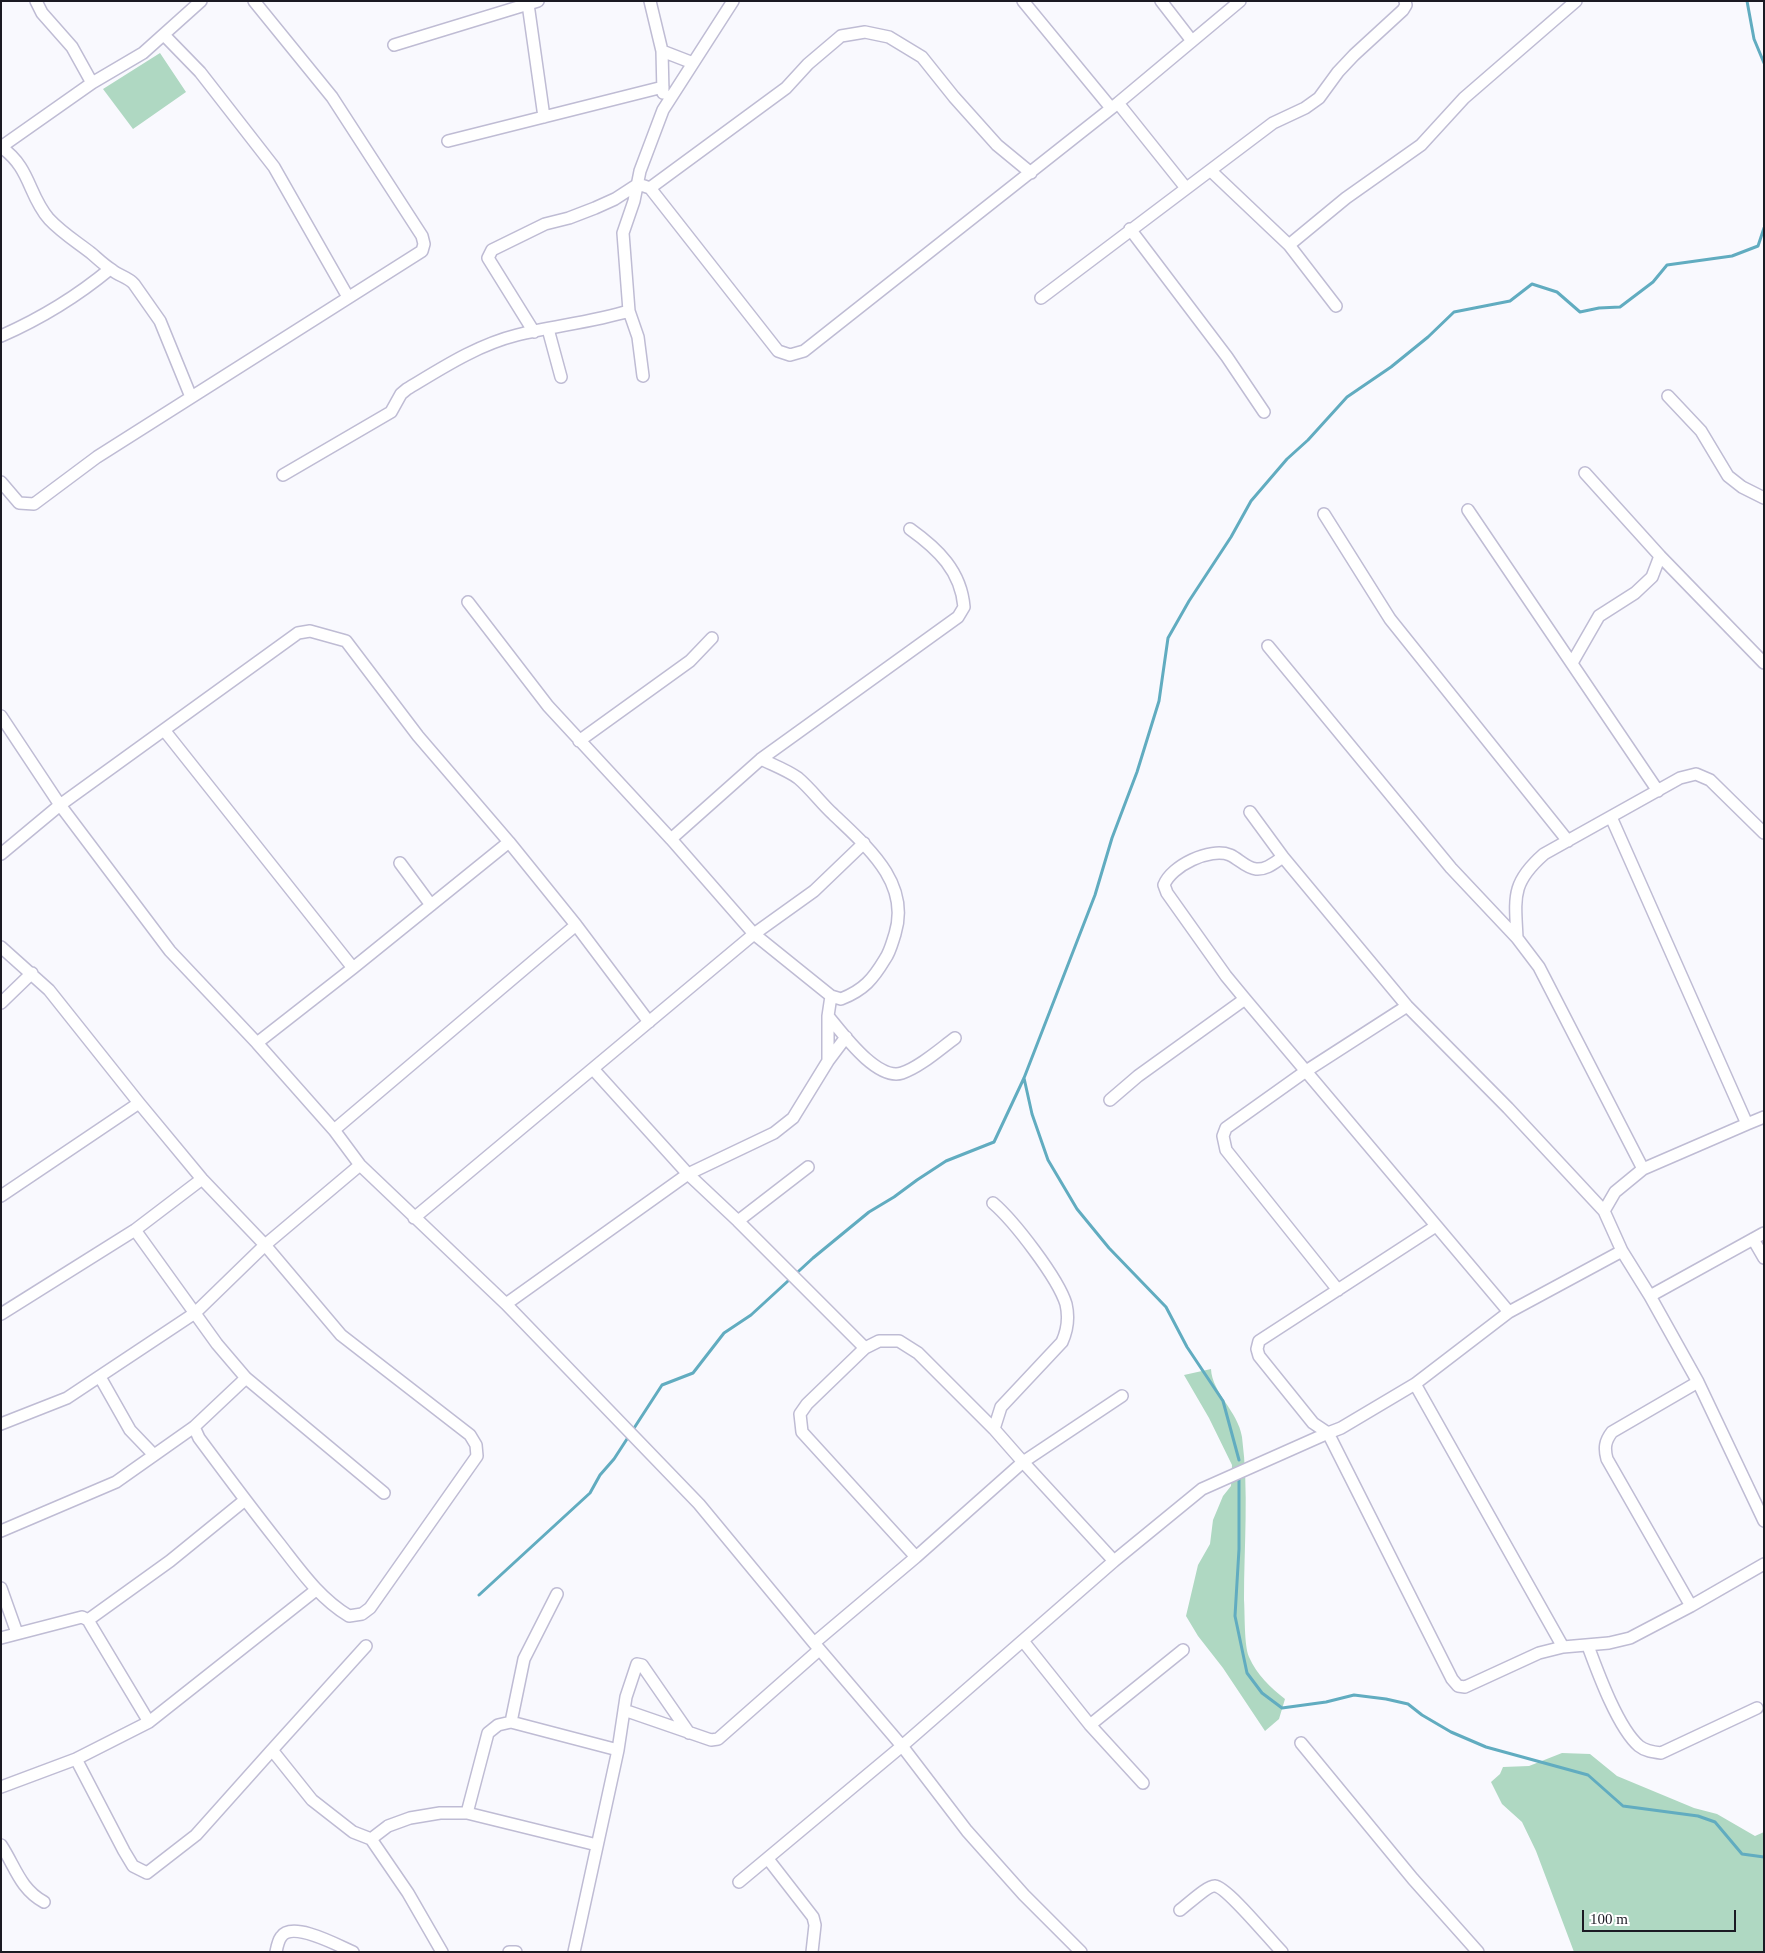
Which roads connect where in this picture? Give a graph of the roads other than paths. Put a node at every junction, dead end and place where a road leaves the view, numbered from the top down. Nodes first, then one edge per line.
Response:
1 (36, 1) edge
2 (201, 1) edge
3 (254, 1) edge
4 (650, 1) edge
5 (733, 1) edge
6 (1023, 1) edge
7 (1161, 1) edge
8 (1240, 1) edge
9 (1405, 1) edge
10 (1576, 1) edge
11 (533, 3) edge
12 (164, 35) junction
13 (1192, 41) junction
14 (394, 45) dead end
15 (662, 51) junction
16 (693, 63) junction
17 (92, 83) junction
18 (663, 87) junction
19 (1114, 106) junction
20 (663, 110) junction
21 (544, 117) junction
22 (448, 141) dead end
23 (1211, 171) junction
24 (1031, 173) junction
25 (638, 184) junction
26 (650, 188) junction
27 (1186, 188) junction
28 (1130, 229) junction
29 (1289, 246) junction
30 (110, 269) junction
31 (348, 297) junction
32 (1040, 298) dead end
33 (1336, 306) dead end
34 (629, 311) junction
35 (548, 329) junction
36 (534, 332) junction
37 (2, 336) edge
38 (642, 376) dead end
39 (561, 377) dead end
40 (1668, 396) dead end
41 (191, 397) junction
42 (1264, 412) dead end
43 (1585, 474) dead end
44 (283, 475) dead end
45 (1, 482) edge
46 (1764, 498) edge
47 (1468, 510) dead end
48 (1324, 514) dead end
49 (910, 528) dead end
50 (1660, 556) junction
51 (468, 602) dead end
52 (712, 638) dead end
53 (1268, 646) dead end
54 (1572, 662) junction
55 (1764, 663) edge
56 (1, 716) edge
57 (164, 730) junction
58 (579, 741) junction
59 (761, 759) junction
60 (1658, 791) junction
61 (60, 806) junction
62 (1250, 812) dead end
63 (1611, 817) junction
64 (1764, 833) edge
65 (671, 839) junction
66 (1568, 841) junction
67 (509, 842) junction
68 (864, 843) junction
69 (1, 854) edge
70 (1284, 857) junction
71 (400, 863) dead end
72 (431, 905) junction
73 (576, 925) junction
74 (754, 934) junction
75 (1517, 938) junction
76 (1, 947) edge
77 (353, 968) junction
78 (32, 973) junction
79 (831, 996) junction
80 (1245, 999) junction
81 (1, 1003) edge
82 (1407, 1006) junction
83 (828, 1016) junction
84 (649, 1022) junction
85 (846, 1037) junction
86 (955, 1038) dead end
87 (257, 1043) junction
88 (828, 1061) junction
89 (593, 1070) junction
90 (1306, 1072) junction
91 (1110, 1100) dead end
92 (139, 1103) junction
93 (1764, 1118) edge
94 (1747, 1124) junction
95 (334, 1130) junction
96 (360, 1166) junction
97 (808, 1167) dead end
98 (1643, 1168) junction
99 (688, 1174) junction
100 (202, 1179) junction
101 (1, 1196) edge
102 (993, 1203) dead end
103 (1604, 1211) junction
104 (414, 1218) junction
105 (738, 1221) junction
106 (1436, 1226) junction
107 (135, 1230) junction
108 (1764, 1233) edge
109 (1753, 1239) junction
110 (265, 1245) junction
111 (1622, 1251) junction
112 (1764, 1258) edge
113 (1338, 1290) junction
114 (1650, 1296) junction
115 (506, 1304) junction
116 (1509, 1312) junction
117 (196, 1313) junction
118 (1, 1314) edge
119 (865, 1348) junction
120 (100, 1377) junction
121 (246, 1378) junction
122 (1698, 1382) junction
123 (1415, 1384) junction
124 (1122, 1396) dead end
125 (1, 1424) edge
126 (194, 1427) junction
127 (994, 1429) junction
128 (1328, 1433) junction
129 (154, 1455) junction
130 (1023, 1462) junction
131 (384, 1492) dead end
132 (245, 1500) junction
133 (1764, 1521) edge
134 (1, 1531) edge
135 (916, 1557) junction
136 (1114, 1561) junction
137 (1764, 1564) edge
138 (1, 1588) edge
139 (316, 1590) junction
140 (556, 1594) dead end
141 (1691, 1606) junction
142 (88, 1620) junction
143 (17, 1633) junction
144 (1, 1638) edge
145 (1023, 1641) junction
146 (366, 1646) dead end
147 (1588, 1646) junction
148 (817, 1647) junction
149 (1563, 1647) junction
150 (1184, 1650) dead end
151 (1757, 1708) dead end
152 (624, 1710) junction
153 (149, 1722) junction
154 (511, 1722) junction
155 (1090, 1725) junction
156 (689, 1732) junction
157 (1301, 1743) dead end
158 (902, 1746) junction
159 (272, 1750) junction
160 (618, 1750) junction
161 (76, 1759) junction
162 (1143, 1783) dead end
163 (1, 1787) edge
164 (467, 1813) junction
165 (371, 1839) junction
166 (1, 1845) edge
167 (597, 1845) junction
168 (768, 1859) junction
169 (740, 1882) dead end
170 (44, 1902) dead end
171 (1180, 1910) dead end
172 (276, 1952) edge
173 (353, 1952) edge
174 (442, 1952) edge
175 (509, 1952) edge
176 (516, 1952) edge
177 (574, 1952) edge
178 (812, 1952) edge
179 (1081, 1952) edge
180 (1282, 1952) edge
181 (1478, 1952) edge

1 - 17 street
2 - 12 street
3 - 31 street
4 - 15 street
5 - 16 street
6 - 19 street
7 - 13 street
8 - 13 street
9 - 23 street
10 - 29 street
11 - 14 street
11 - 21 street
12 - 17 street
12 - 31 street
13 - 19 street
15 - 16 street
15 - 18 street
16 - 20 street
17 - 30 street
18 - 20 street
18 - 21 street
19 - 24 street
19 - 27 street
20 - 25 street
21 - 22 street
23 - 27 street
23 - 29 street
24 - 26 street
24 - 26 street
25 - 26 street
25 - 34 street
25 - 36 street
27 - 28 street
28 - 32 street
28 - 42 street
29 - 33 street
30 - 37 street
30 - 41 street
31 - 41 street
34 - 35 street
34 - 38 street
35 - 36 street
35 - 39 street
36 - 44 street
40 - 46 street
41 - 45 street
43 - 50 street
47 - 54 street
48 - 66 street
49 - 59 street
50 - 54 street
50 - 55 street
51 - 58 street
52 - 58 street
53 - 75 street
54 - 60 street
56 - 61 street
57 - 61 street
57 - 67 street
57 - 77 street
58 - 65 street
59 - 65 street
59 - 68 street
60 - 63 street
60 - 64 street
61 - 69 street
61 - 87 street
62 - 70 street
63 - 66 street
63 - 94 street
65 - 74 street
66 - 75 street
67 - 72 street
67 - 73 street
68 - 74 street
68 - 79 street
70 - 80 street
70 - 82 street
71 - 72 street
72 - 77 street
73 - 84 street
73 - 95 street
74 - 79 street
74 - 84 street
75 - 98 street
76 - 78 street
77 - 87 street
78 - 81 street
78 - 92 street
79 - 83 street
80 - 90 street
80 - 91 street
82 - 90 street
82 - 103 street
83 - 85 street
83 - 88 street
84 - 89 street
85 - 86 street
85 - 88 street
87 - 95 street
88 - 99 street
89 - 99 street
89 - 104 street
90 - 106 street
90 - 113 street
92 - 100 street
92 - 101 street
93 - 94 street
94 - 98 street
95 - 96 street
96 - 104 street
96 - 110 street
97 - 105 street
98 - 103 street
99 - 105 street
99 - 115 street
100 - 107 street
100 - 110 street
102 - 127 street
103 - 111 street
104 - 115 street
105 - 119 street
106 - 113 street
106 - 116 street
107 - 117 street
107 - 118 street
108 - 109 street
109 - 112 street
109 - 114 street
110 - 117 street
110 - 139 street
111 - 114 street
111 - 116 street
113 - 128 street
114 - 122 street
115 - 148 street
116 - 123 street
117 - 120 street
117 - 121 street
119 - 127 street
119 - 135 street
120 - 125 street
120 - 129 street
121 - 126 street
121 - 131 street
122 - 133 street
122 - 141 street
123 - 128 street
123 - 149 street
124 - 130 street
126 - 129 street
126 - 132 street
127 - 130 street
128 - 136 street
128 - 149 street
129 - 134 street
130 - 135 street
130 - 136 street
132 - 139 street
132 - 142 street
135 - 148 street
136 - 145 street
137 - 141 street
138 - 143 street
139 - 153 street
140 - 154 street
141 - 147 street
142 - 143 street
142 - 153 street
143 - 144 street
145 - 155 street
145 - 158 street
146 - 159 street
147 - 149 street
147 - 151 street
148 - 156 street
148 - 158 street
150 - 155 street
152 - 156 street
152 - 156 street
152 - 160 street
153 - 161 street
154 - 160 street
154 - 164 street
155 - 162 street
157 - 181 street
158 - 168 street
158 - 179 street
159 - 161 street
159 - 165 street
160 - 167 street
161 - 163 street
164 - 165 street
164 - 167 street
165 - 174 street
166 - 170 street
167 - 177 street
168 - 169 street
168 - 178 street
171 - 180 street
172 - 173 street
175 - 176 street

